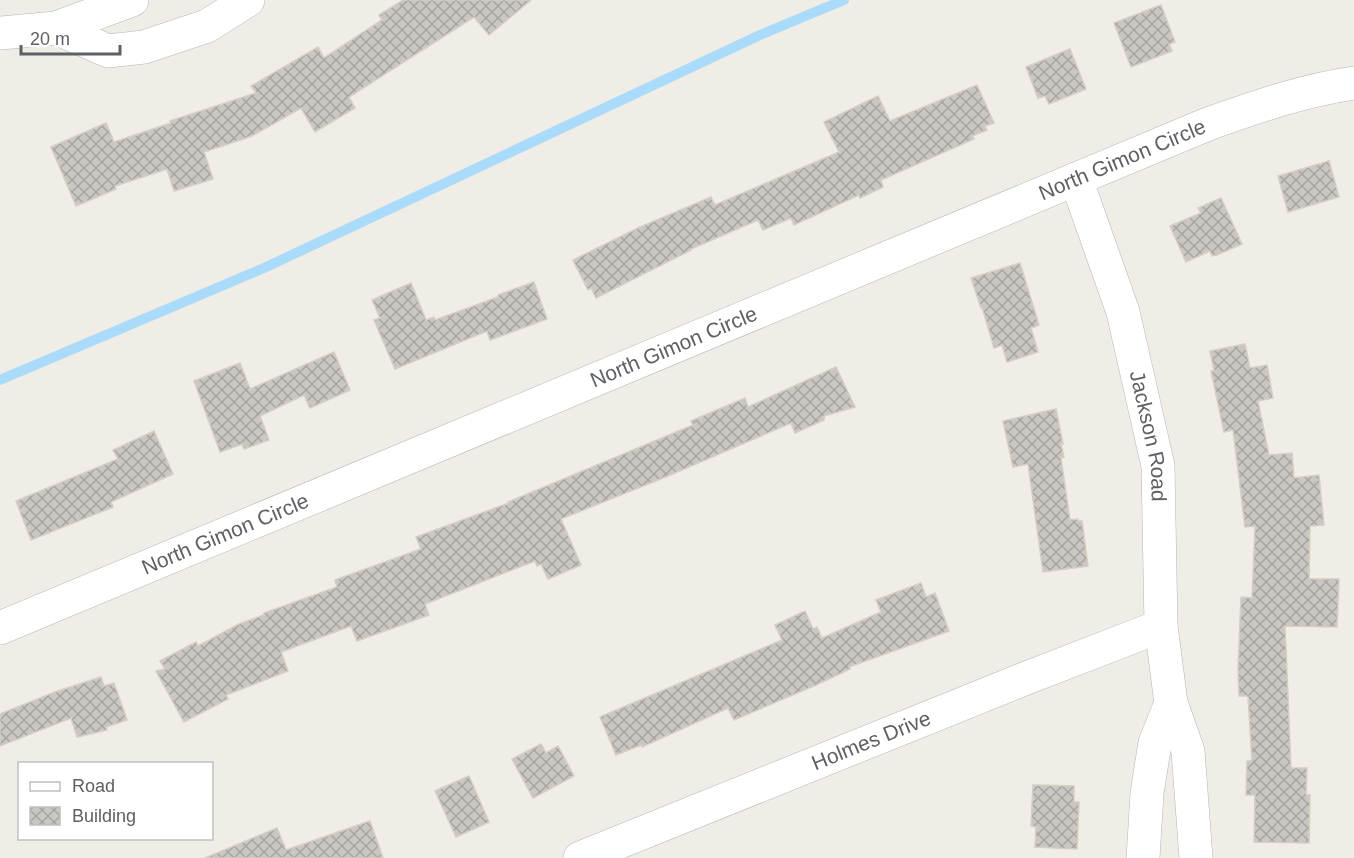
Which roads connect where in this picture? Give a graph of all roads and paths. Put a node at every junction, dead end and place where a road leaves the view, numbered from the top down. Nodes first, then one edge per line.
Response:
1 (132, 0) edge
2 (248, 0) edge
3 (56, 28) junction
4 (0, 33) edge
5 (1354, 83) edge
6 (1076, 178) junction
7 (1161, 626) junction
8 (0, 628) edge
9 (1172, 703) junction
10 (580, 858) edge
11 (1143, 858) edge
12 (1196, 858) edge

1 - 3 street
2 - 3 street
3 - 4 street
5 - 6 street, North Gimon Circle
6 - 7 street, Jackson Road
6 - 8 street, North Gimon Circle
7 - 9 street, Jackson Road
7 - 10 street, Holmes Drive
9 - 11 street
9 - 12 street, Jackson Road

